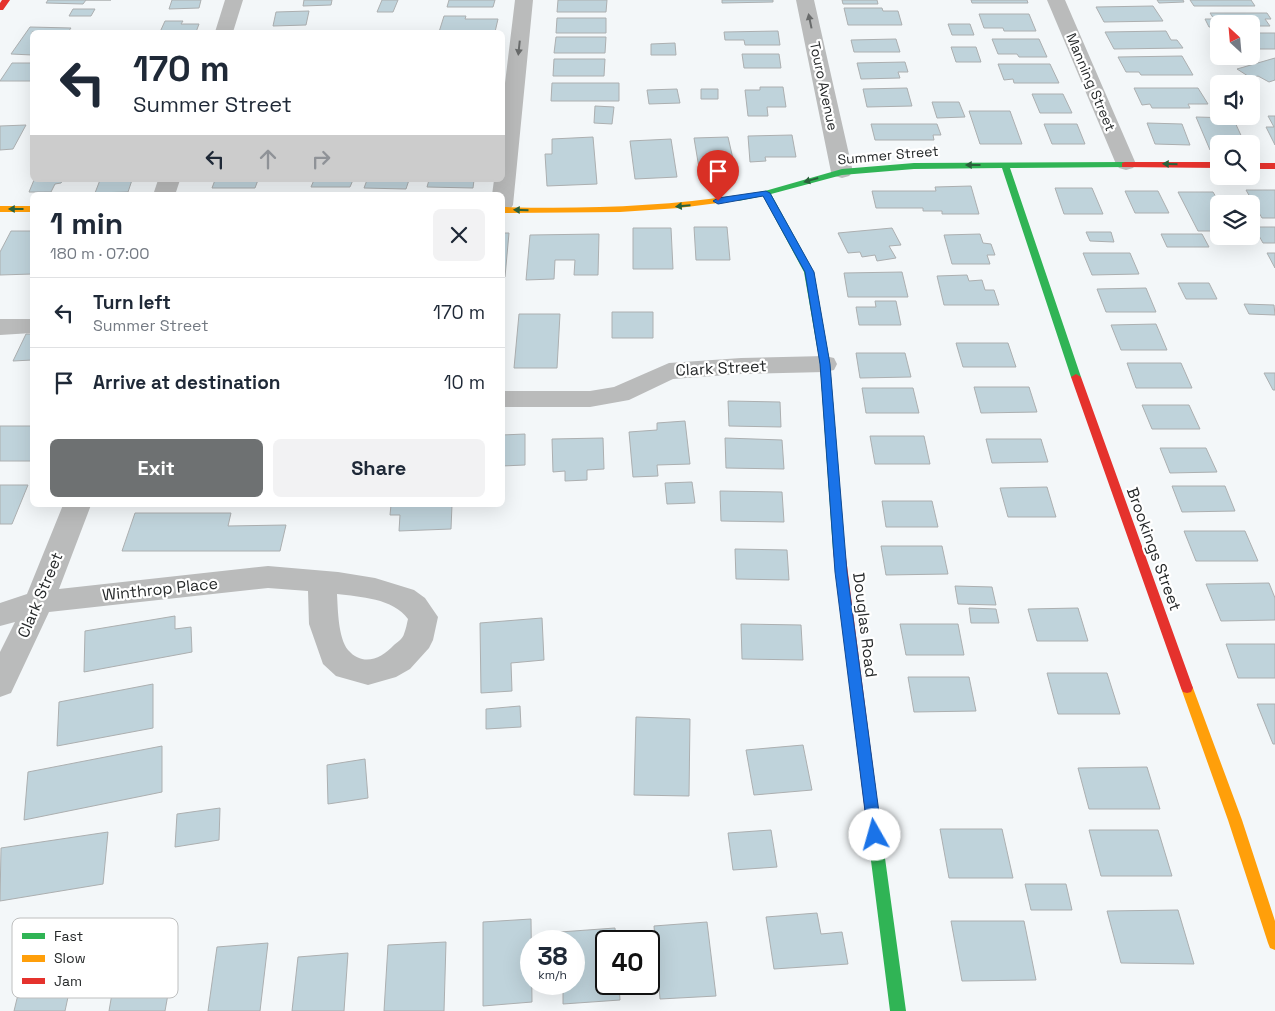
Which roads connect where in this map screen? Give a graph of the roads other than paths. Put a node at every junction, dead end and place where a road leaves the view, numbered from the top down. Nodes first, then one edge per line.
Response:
1 (6, 0) edge
2 (234, 0) edge
3 (524, 0) edge
4 (805, 0) edge
5 (1056, 0) edge
6 (0, 8) edge
7 (225, 30) edge
8 (1126, 164) junction
9 (1005, 165) junction
10 (1210, 165) edge
11 (1260, 166) edge
12 (1275, 166) edge
13 (842, 172) junction
14 (505, 177) edge
15 (766, 193) junction
16 (0, 209) edge
17 (30, 209) edge
18 (505, 210) edge
19 (30, 326) edge
20 (0, 327) edge
21 (825, 364) junction
22 (505, 399) edge
23 (76, 507) edge
24 (322, 582) dead end
25 (39, 602) junction
26 (0, 614) edge
27 (0, 684) edge
28 (1275, 943) edge
29 (898, 1011) edge

1 - 6 street
2 - 7 street
3 -> 14 street
13 -> 4 street, Touro Avenue
5 - 8 street, Manning Street
8 - 9 street, Summer Street
10 -> 8 street, Summer Street
9 -> 13 street, Summer Street
9 - 28 street, Brookings Street
11 - 12 street
13 -> 15 street, Summer Street
15 -> 18 street, Summer Street
15 - 21 street, Douglas Road
17 -> 16 street
19 - 20 street
21 - 22 street, Clark Street
21 - 29 street, Douglas Road
23 - 25 street, Clark Street
24 - 25 street, Winthrop Place
25 - 26 street, Winthrop Place
25 - 27 street, Clark Street

